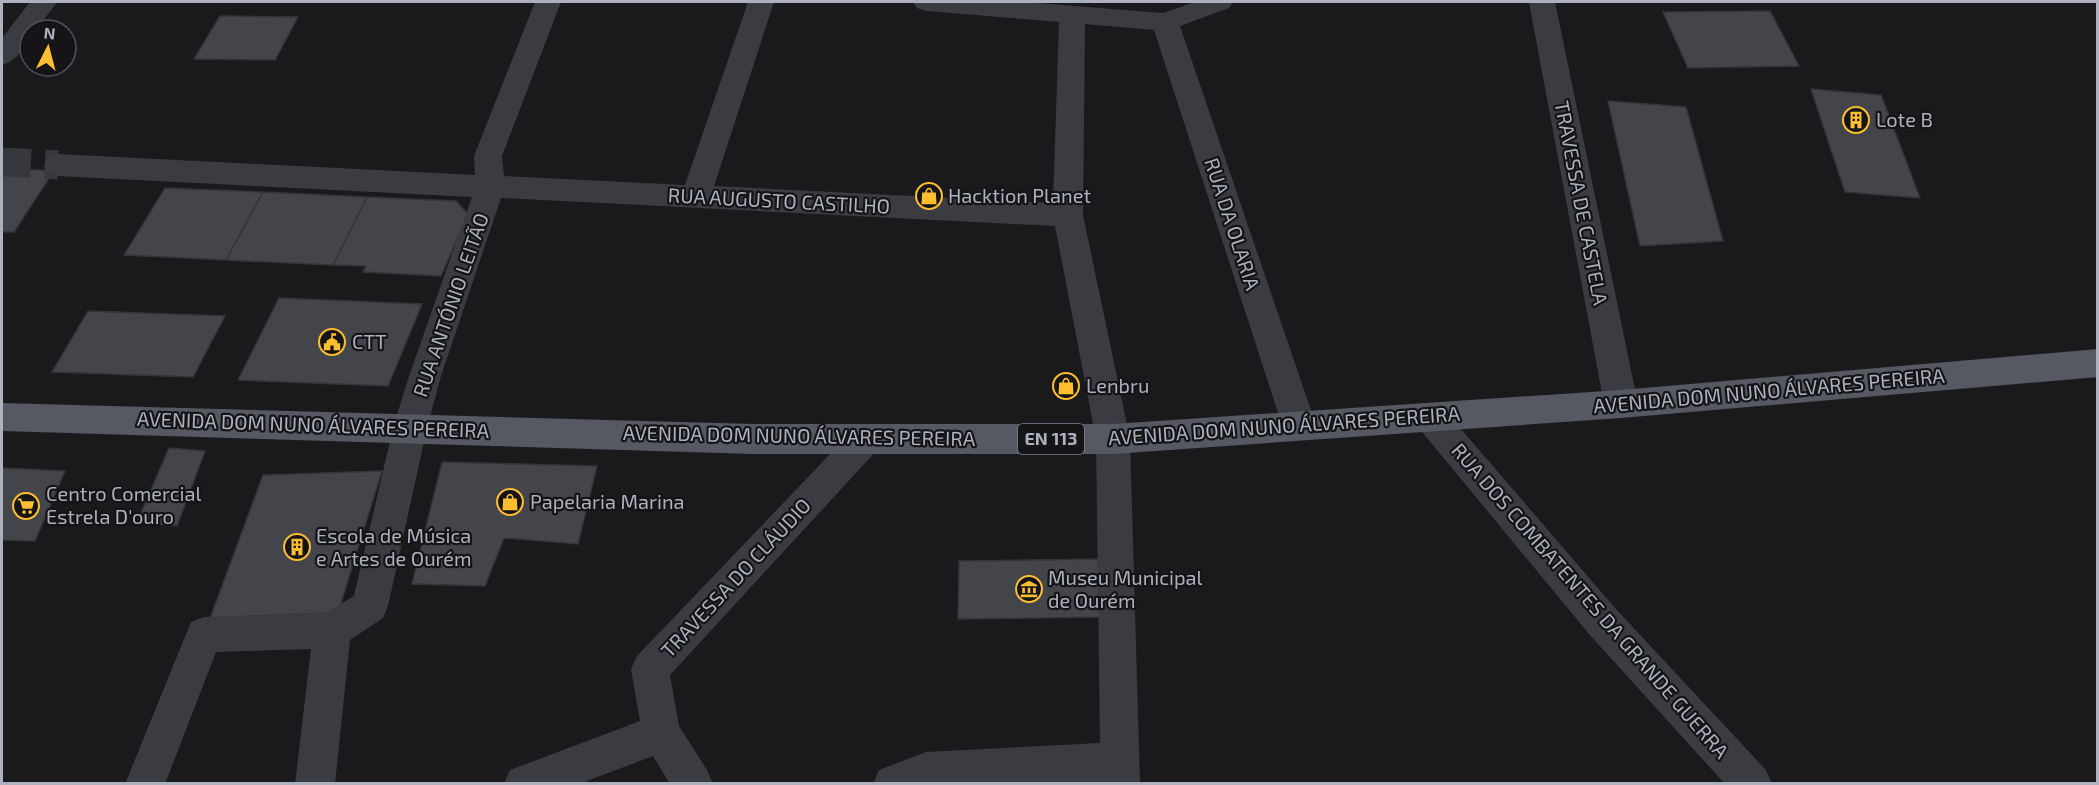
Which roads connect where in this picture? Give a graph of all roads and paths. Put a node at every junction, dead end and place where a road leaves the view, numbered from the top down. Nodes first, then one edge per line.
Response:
1 (44, 2) edge
2 (548, 2) edge
3 (761, 2) edge
4 (926, 2) edge
5 (1220, 2) edge
6 (1542, 2) edge
7 (1072, 14) junction
8 (1165, 22) junction
9 (2, 56) edge
10 (58, 165) tunnel mouth
11 (490, 188) junction
12 (696, 197) junction
13 (1068, 215) junction
14 (2097, 363) edge
15 (1621, 404) junction
16 (2, 417) edge
17 (1430, 417) junction
18 (1299, 425) junction
19 (410, 428) junction
20 (866, 439) junction
21 (1113, 439) junction
22 (332, 630) junction
23 (660, 733) junction
24 (1120, 772) edge
25 (145, 783) edge
26 (315, 783) edge
27 (524, 783) edge
28 (693, 783) edge
29 (893, 783) edge
30 (1752, 783) edge

1 - 9 street
2 - 11 street, RUA ANTÓNIO LEITÃO
3 - 12 street
4 - 7 street
5 - 8 street
6 - 15 street, TRAVESSA DE CASTELA
7 - 8 street
7 - 13 street
8 - 18 street, RUA DA OLARIA
10 - 11 street, RUA AUGUSTO CASTILHO
11 - 12 street, RUA AUGUSTO CASTILHO
11 - 19 street, RUA ANTÓNIO LEITÃO
12 - 13 street, RUA AUGUSTO CASTILHO
13 - 21 street
14 - 15 main road, AVENIDA DOM NUNO ÁLVARES PEREIRA / EN 113
15 - 17 main road, AVENIDA DOM NUNO ÁLVARES PEREIRA / EN 113
16 - 19 main road, AVENIDA DOM NUNO ÁLVARES PEREIRA / EN 113
17 - 18 main road, AVENIDA DOM NUNO ÁLVARES PEREIRA / EN 113
17 - 30 street, RUA DOS COMBATENTES DA GRANDE GUERRA
18 - 21 main road, AVENIDA DOM NUNO ÁLVARES PEREIRA / EN 113
19 - 20 main road, AVENIDA DOM NUNO ÁLVARES PEREIRA / EN 113
19 - 22 street, RUA ANTÓNIO LEITÃO
20 - 21 main road, AVENIDA DOM NUNO ÁLVARES PEREIRA / EN 113
20 - 23 street, TRAVESSA DO CLÁUDIO
21 - 24 street
22 - 25 street
22 - 26 street
23 - 27 street
23 - 28 street
24 - 29 street

